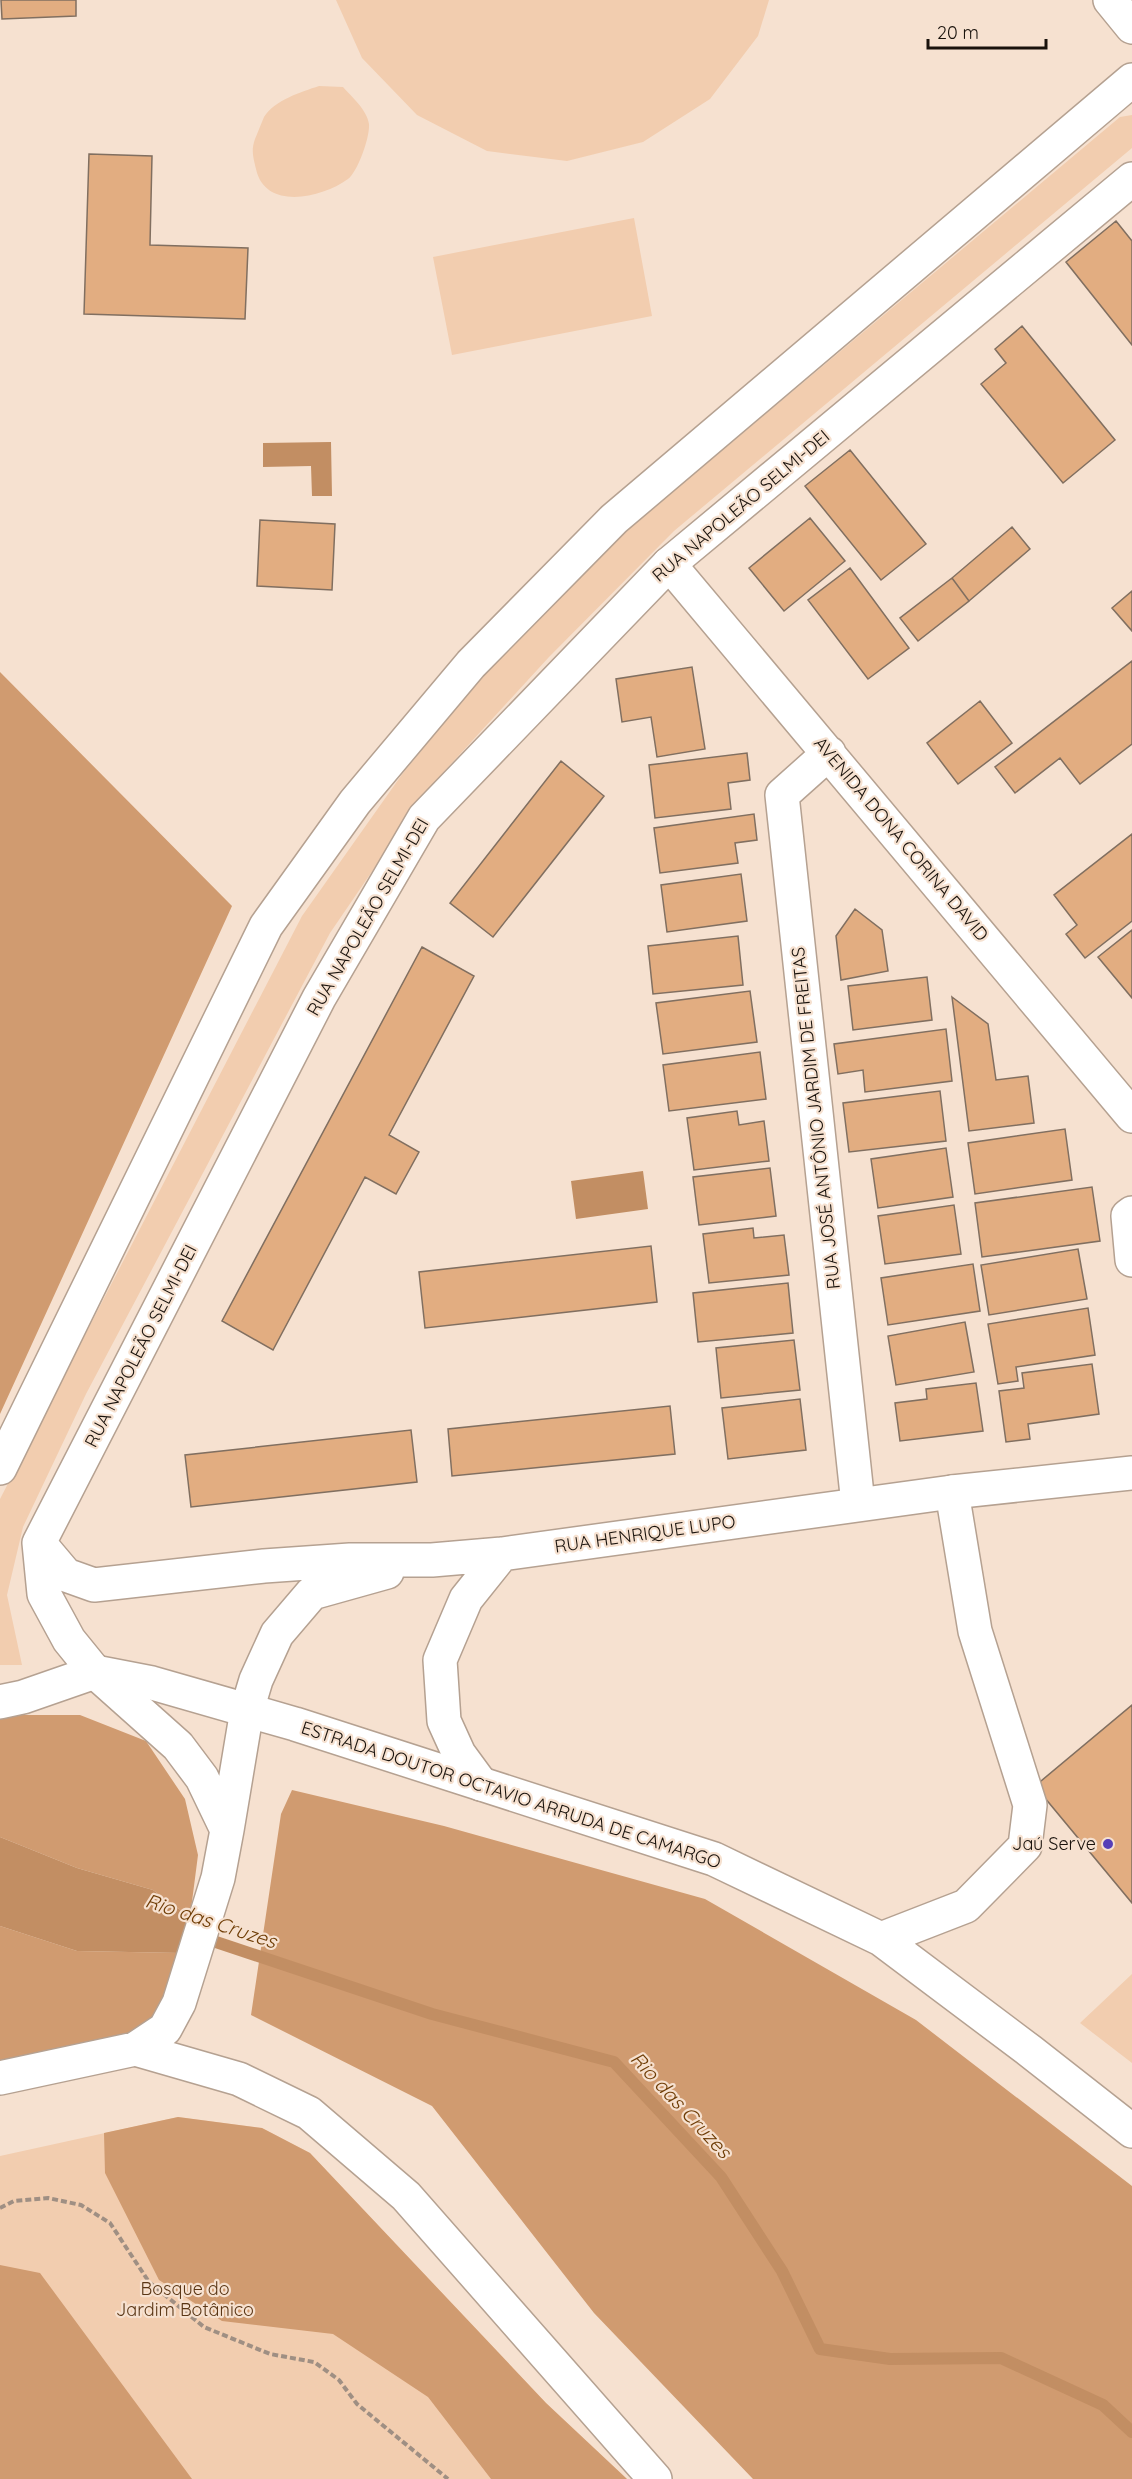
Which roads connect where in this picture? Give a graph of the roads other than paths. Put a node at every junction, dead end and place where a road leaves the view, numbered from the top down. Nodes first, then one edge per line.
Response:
1 (1110, 0) edge
2 (1132, 27) edge
3 (1132, 80) edge
4 (1132, 179) edge
5 (669, 564) junction
6 (829, 753) junction
7 (1132, 1116) edge
8 (1132, 1213) edge
9 (1132, 1260) edge
10 (0, 1468) edge
11 (1132, 1473) edge
12 (952, 1492) junction
13 (858, 1504) junction
14 (39, 1543) junction
15 (502, 1554) junction
16 (432, 1560) junction
17 (94, 1672) junction
18 (0, 1702) edge
19 (247, 1710) junction
20 (481, 1784) junction
21 (227, 1830) junction
22 (881, 1939) junction
23 (135, 2049) junction
24 (0, 2078) edge
25 (1132, 2131) edge
26 (656, 2479) edge

1 - 2 street
3 - 10 street
4 - 5 street, RUA NAPOLEÃO SELMI-DEI
5 - 6 street, AVENIDA DONA CORINA DAVID
5 - 14 street, RUA NAPOLEÃO SELMI-DEI
6 - 7 street, AVENIDA DONA CORINA DAVID
6 - 13 street, RUA JOSÉ ANTÔNIO JARDIM DE FREITAS
8 - 9 street
11 - 12 street, RUA HENRIQUE LUPO
12 - 13 street, RUA HENRIQUE LUPO
12 - 22 street
13 - 15 street, RUA HENRIQUE LUPO
14 - 16 street, RUA HENRIQUE LUPO
14 - 17 street
15 - 16 street, RUA HENRIQUE LUPO
15 - 20 street
16 - 19 street, RUA HENRIQUE LUPO
17 - 18 street
17 - 19 street, ESTRADA DOUTOR OCTAVIO ARRUDA DE CAMARGO
17 - 21 street
19 - 20 street, ESTRADA DOUTOR OCTAVIO ARRUDA DE CAMARGO
19 - 21 street, RUA HENRIQUE LUPO
20 - 22 street, ESTRADA DOUTOR OCTAVIO ARRUDA DE CAMARGO
21 - 23 street, RUA HENRIQUE LUPO
22 - 25 street, ESTRADA DOUTOR OCTAVIO ARRUDA DE CAMARGO
23 - 24 street
23 - 26 street

